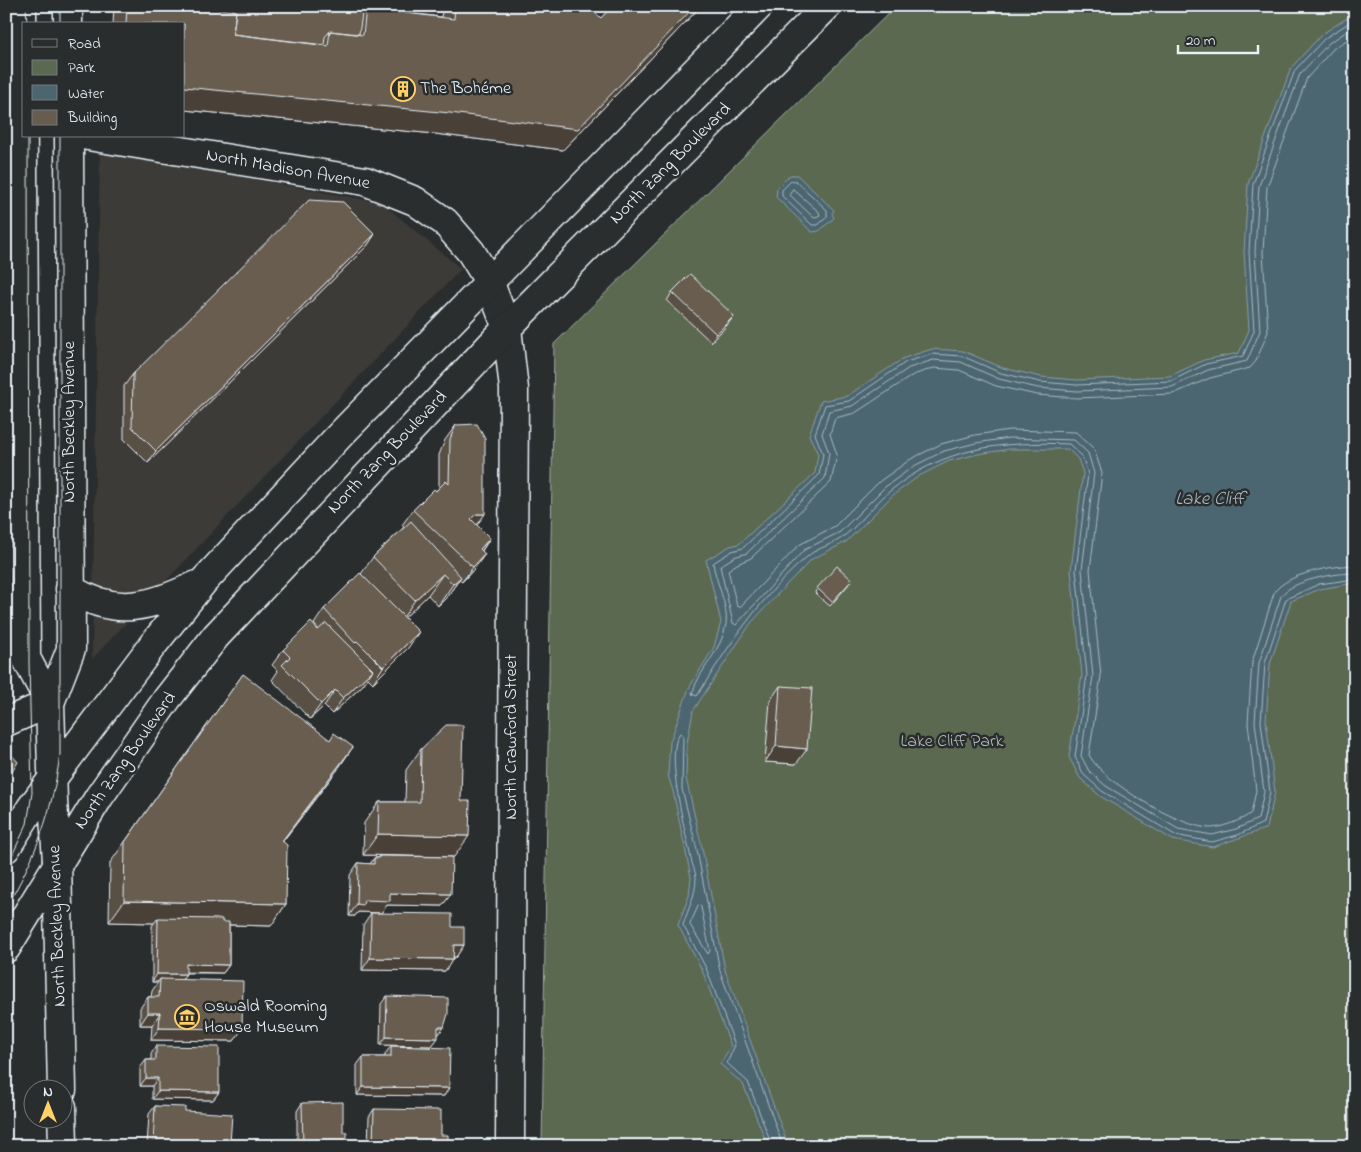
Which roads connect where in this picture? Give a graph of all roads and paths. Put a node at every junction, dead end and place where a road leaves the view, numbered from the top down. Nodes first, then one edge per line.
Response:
1 (22, 6) edge
2 (68, 6) edge
3 (759, 6) edge
4 (827, 6) edge
5 (22, 22) edge
6 (68, 22) edge
7 (6, 122) edge
8 (22, 124) edge
9 (23, 138) edge
10 (68, 138) edge
11 (100, 138) edge
12 (489, 282) junction
13 (507, 328) junction
14 (203, 582) junction
15 (70, 589) junction
16 (50, 703) junction
17 (6, 722) edge
18 (53, 778) junction
19 (6, 848) edge
20 (57, 861) junction
21 (6, 948) edge
22 (62, 1080) edge
23 (63, 1130) edge
24 (63, 1146) edge
25 (510, 1146) edge

1 - 5 main road, North Beckley Avenue
2 - 6 main road
3 - 12 main road
4 - 13 main road, North Zang Boulevard
7 - 8 main road
9 - 16 main road, North Beckley Avenue
10 - 15 main road, North Beckley Avenue
11 - 12 main road, North Madison Avenue
12 - 13 main road, North Madison Avenue
12 - 14 main road
13 - 20 main road, North Zang Boulevard
13 - 25 main road, North Crawford Street
14 - 15 main road
14 - 18 main road
15 - 16 main road, North Beckley Avenue
16 - 17 main road
16 - 18 main road, North Beckley Avenue
18 - 19 main road
18 - 20 main road, North Beckley Avenue
20 - 21 main road, North Zang Boulevard
20 - 22 main road, North Beckley Avenue
23 - 24 main road

